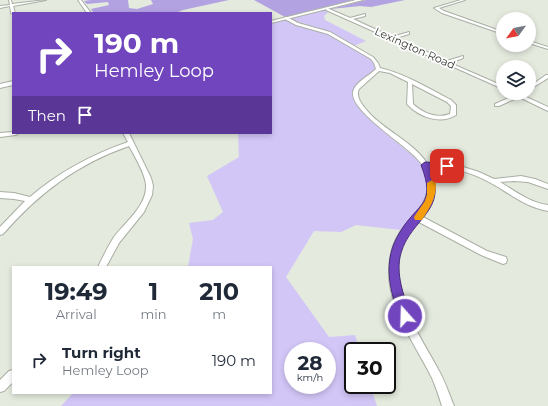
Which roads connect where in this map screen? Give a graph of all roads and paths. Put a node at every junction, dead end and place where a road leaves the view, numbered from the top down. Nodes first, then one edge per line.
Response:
1 (10, 0) edge
2 (45, 0) edge
3 (79, 0) edge
4 (361, 0) edge
5 (464, 0) edge
6 (11, 5) junction
7 (0, 7) edge
8 (327, 9) junction
9 (13, 12) edge
10 (88, 12) edge
11 (364, 15) dead end
12 (286, 18) junction
13 (350, 19) junction
14 (272, 22) edge
15 (496, 31) edge
16 (408, 33) dead end
17 (393, 38) junction
18 (536, 44) edge
19 (548, 48) edge
20 (462, 57) dead end
21 (446, 63) junction
22 (378, 69) junction
23 (548, 76) edge
24 (410, 81) junction
25 (12, 83) edge
26 (536, 84) edge
27 (496, 85) edge
28 (0, 86) edge
29 (507, 100) edge
30 (530, 100) edge
31 (497, 105) dead end
32 (548, 109) edge
33 (12, 134) edge
34 (126, 134) edge
35 (0, 135) edge
36 (130, 143) junction
37 (425, 165) junction
38 (493, 181) junction
39 (548, 187) edge
40 (0, 195) edge
41 (30, 200) junction
42 (548, 208) edge
43 (418, 218) junction
44 (0, 232) edge
45 (503, 260) dead end
46 (103, 266) edge
47 (12, 376) edge
48 (0, 387) edge
49 (448, 406) edge

1 - 6 street
2 - 6 street
3 - 10 street
4 - 8 main road
5 - 15 street
6 - 7 street
6 - 9 street
8 - 12 main road
8 - 13 street, Lexington Road
11 - 13 street
12 - 14 main road
12 - 22 street
13 - 17 street, Lexington Road
16 - 17 street
17 - 21 street, Lexington Road
18 - 19 street
20 - 21 street
21 - 27 street, Lexington Road
22 - 24 street
22 - 37 street
23 - 26 street
24 - 24 street
25 - 28 main road
29 - 31 street
30 - 32 street
33 - 35 street
34 - 36 street
36 - 41 street
36 - 46 street
37 - 38 street
37 - 43 street
38 - 39 street
38 - 42 street
40 - 41 street
41 - 44 street
43 - 45 street
43 - 49 street
47 - 48 street

